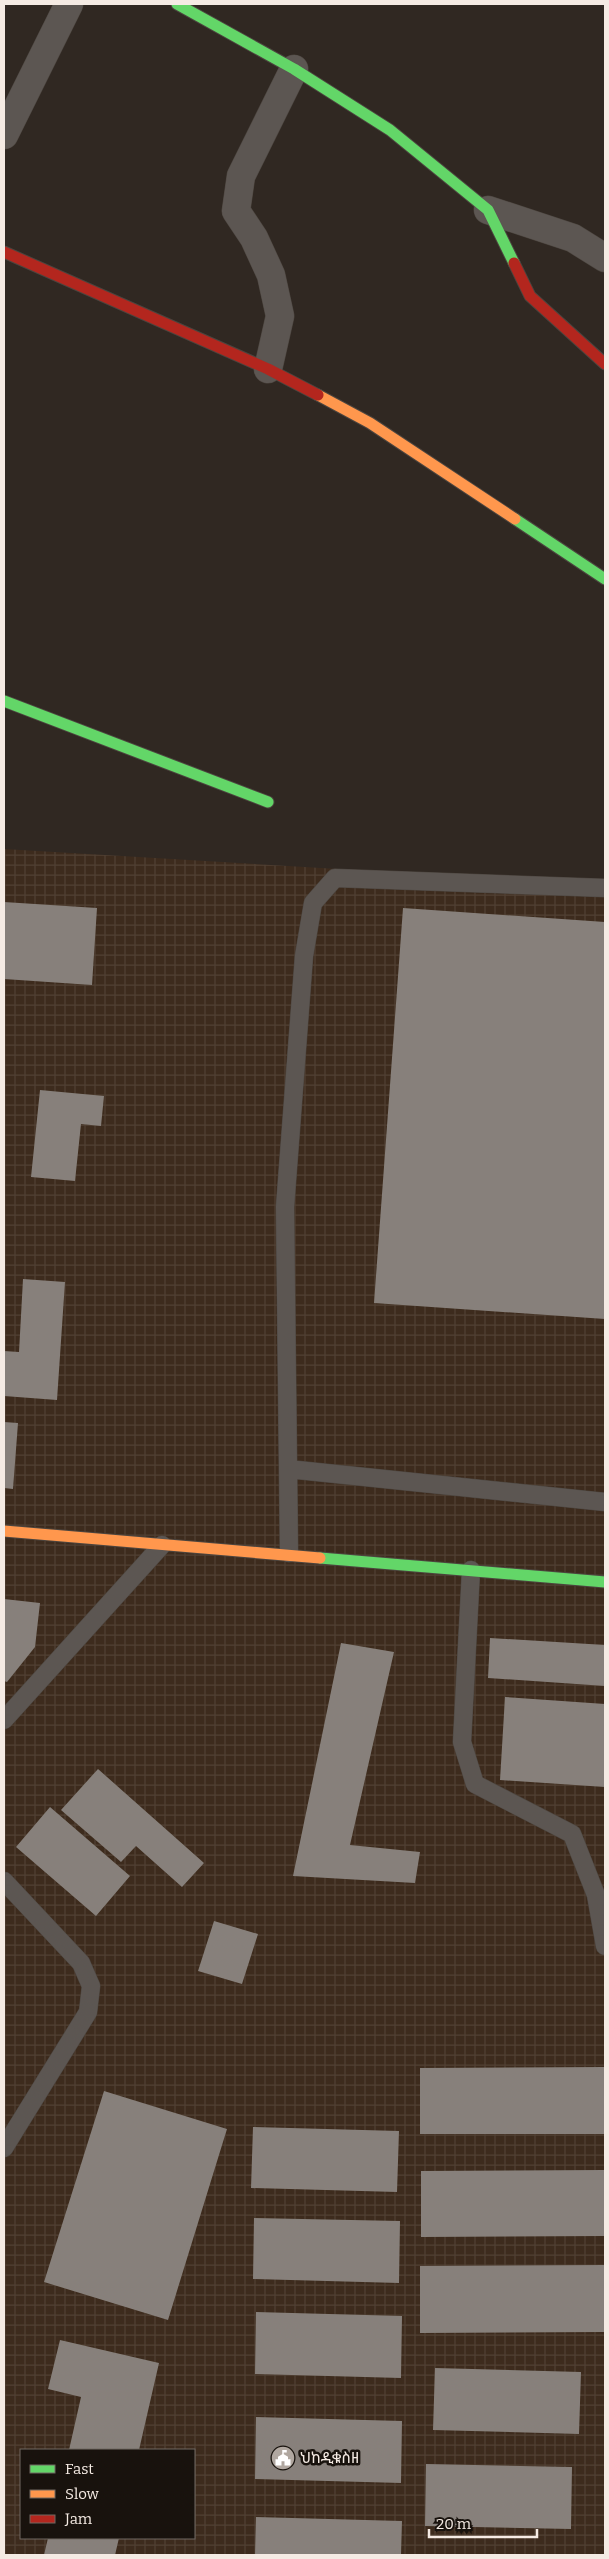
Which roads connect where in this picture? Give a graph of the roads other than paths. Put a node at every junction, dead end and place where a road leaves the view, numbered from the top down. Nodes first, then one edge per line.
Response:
1 (69, 4) edge
2 (177, 4) edge
3 (294, 69) junction
4 (4, 135) edge
5 (488, 210) junction
6 (4, 252) edge
7 (605, 258) edge
8 (605, 364) edge
9 (268, 369) junction
10 (605, 579) edge
11 (4, 701) edge
12 (268, 802) dead end
13 (605, 888) edge
14 (288, 1470) junction
15 (605, 1502) edge
16 (4, 1531) edge
17 (162, 1545) junction
18 (289, 1553) junction
19 (470, 1570) junction
20 (605, 1582) edge
21 (4, 1720) edge
22 (4, 1881) edge
23 (605, 1946) edge
24 (4, 2148) edge

1 - 4 street
2 - 3 street
3 - 5 street
3 - 9 street
5 - 7 street
5 - 8 street
6 - 9 street
9 - 10 street
11 - 12 street
13 - 14 lane
14 - 15 lane
14 - 18 lane
16 - 17 street
17 - 18 street
17 - 21 lane
18 - 19 street
19 - 20 street
19 - 23 lane
22 - 24 lane

